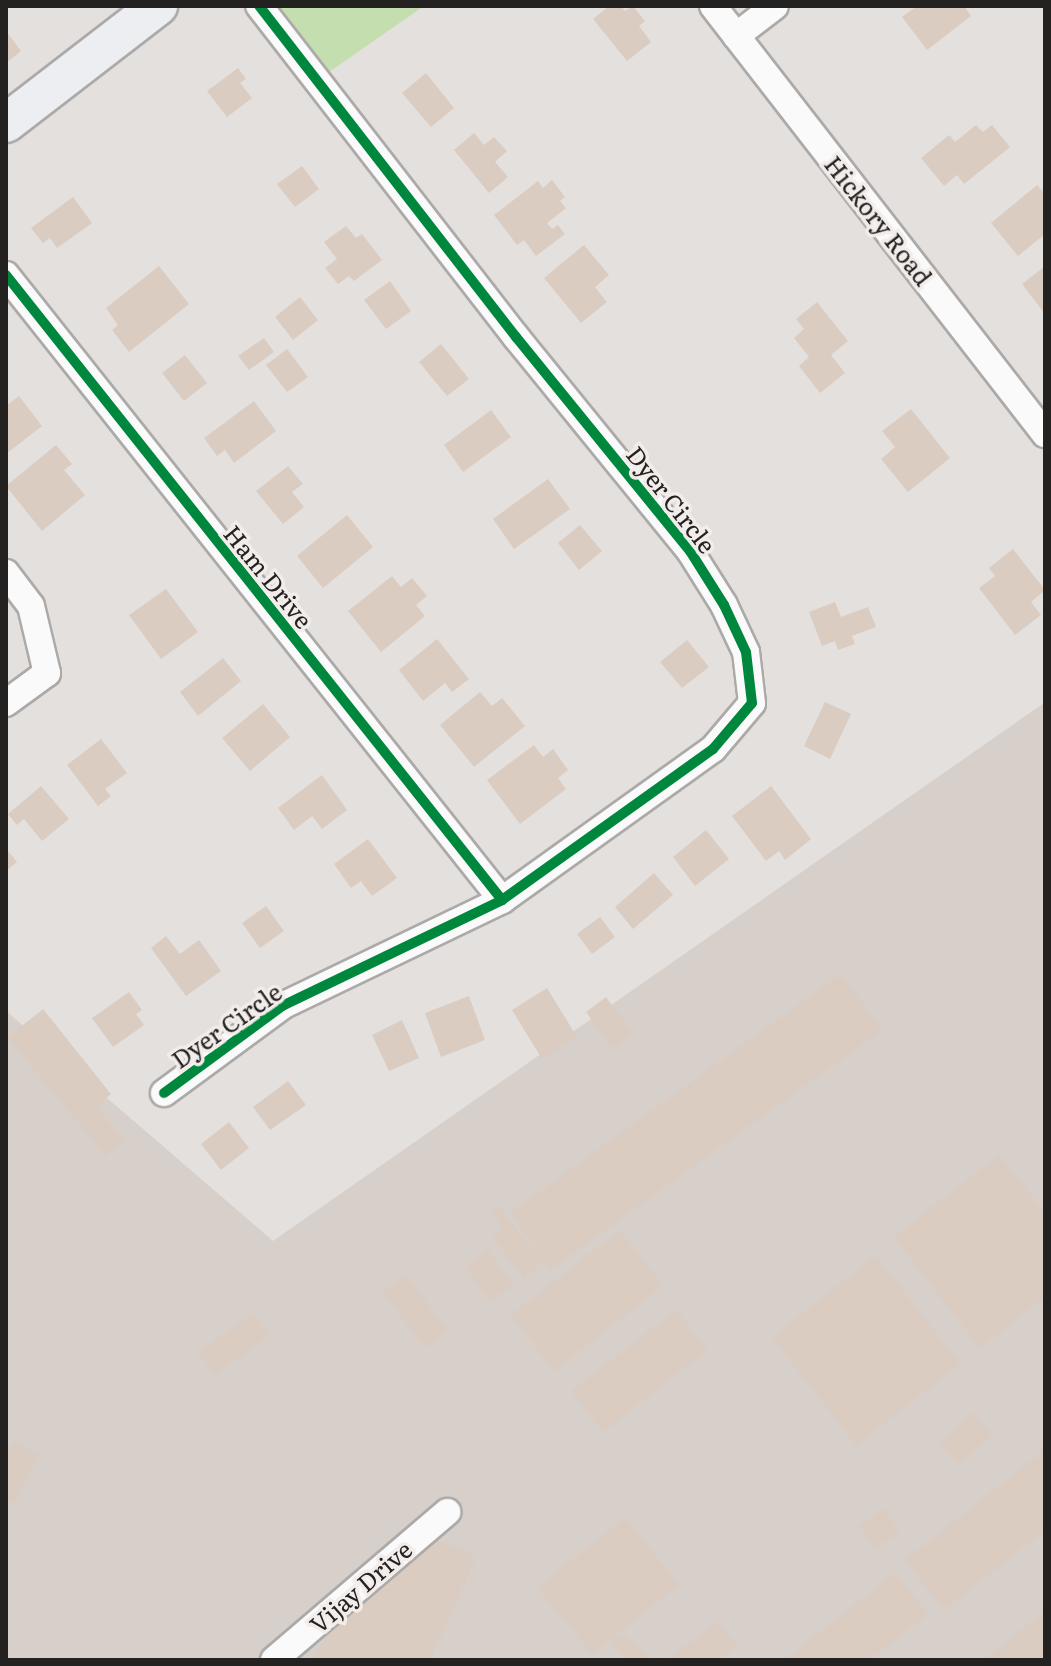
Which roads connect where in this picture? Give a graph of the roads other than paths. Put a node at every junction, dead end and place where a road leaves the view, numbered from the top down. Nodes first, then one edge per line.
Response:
1 (158, 6) edge
2 (259, 6) edge
3 (713, 6) edge
4 (775, 6) edge
5 (736, 36) junction
6 (6, 123) edge
7 (6, 275) edge
8 (1045, 434) edge
9 (6, 573) edge
10 (6, 703) edge
11 (502, 900) junction
12 (164, 1093) dead end
13 (447, 1512) dead end
14 (274, 1660) edge

1 - 6 main road
2 - 11 street, Dyer Circle
3 - 5 street, Hickory Road
4 - 5 street
5 - 8 street, Hickory Road
7 - 11 street, Ham Drive
9 - 10 street
11 - 12 street, Dyer Circle
13 - 14 street, Vijay Drive

